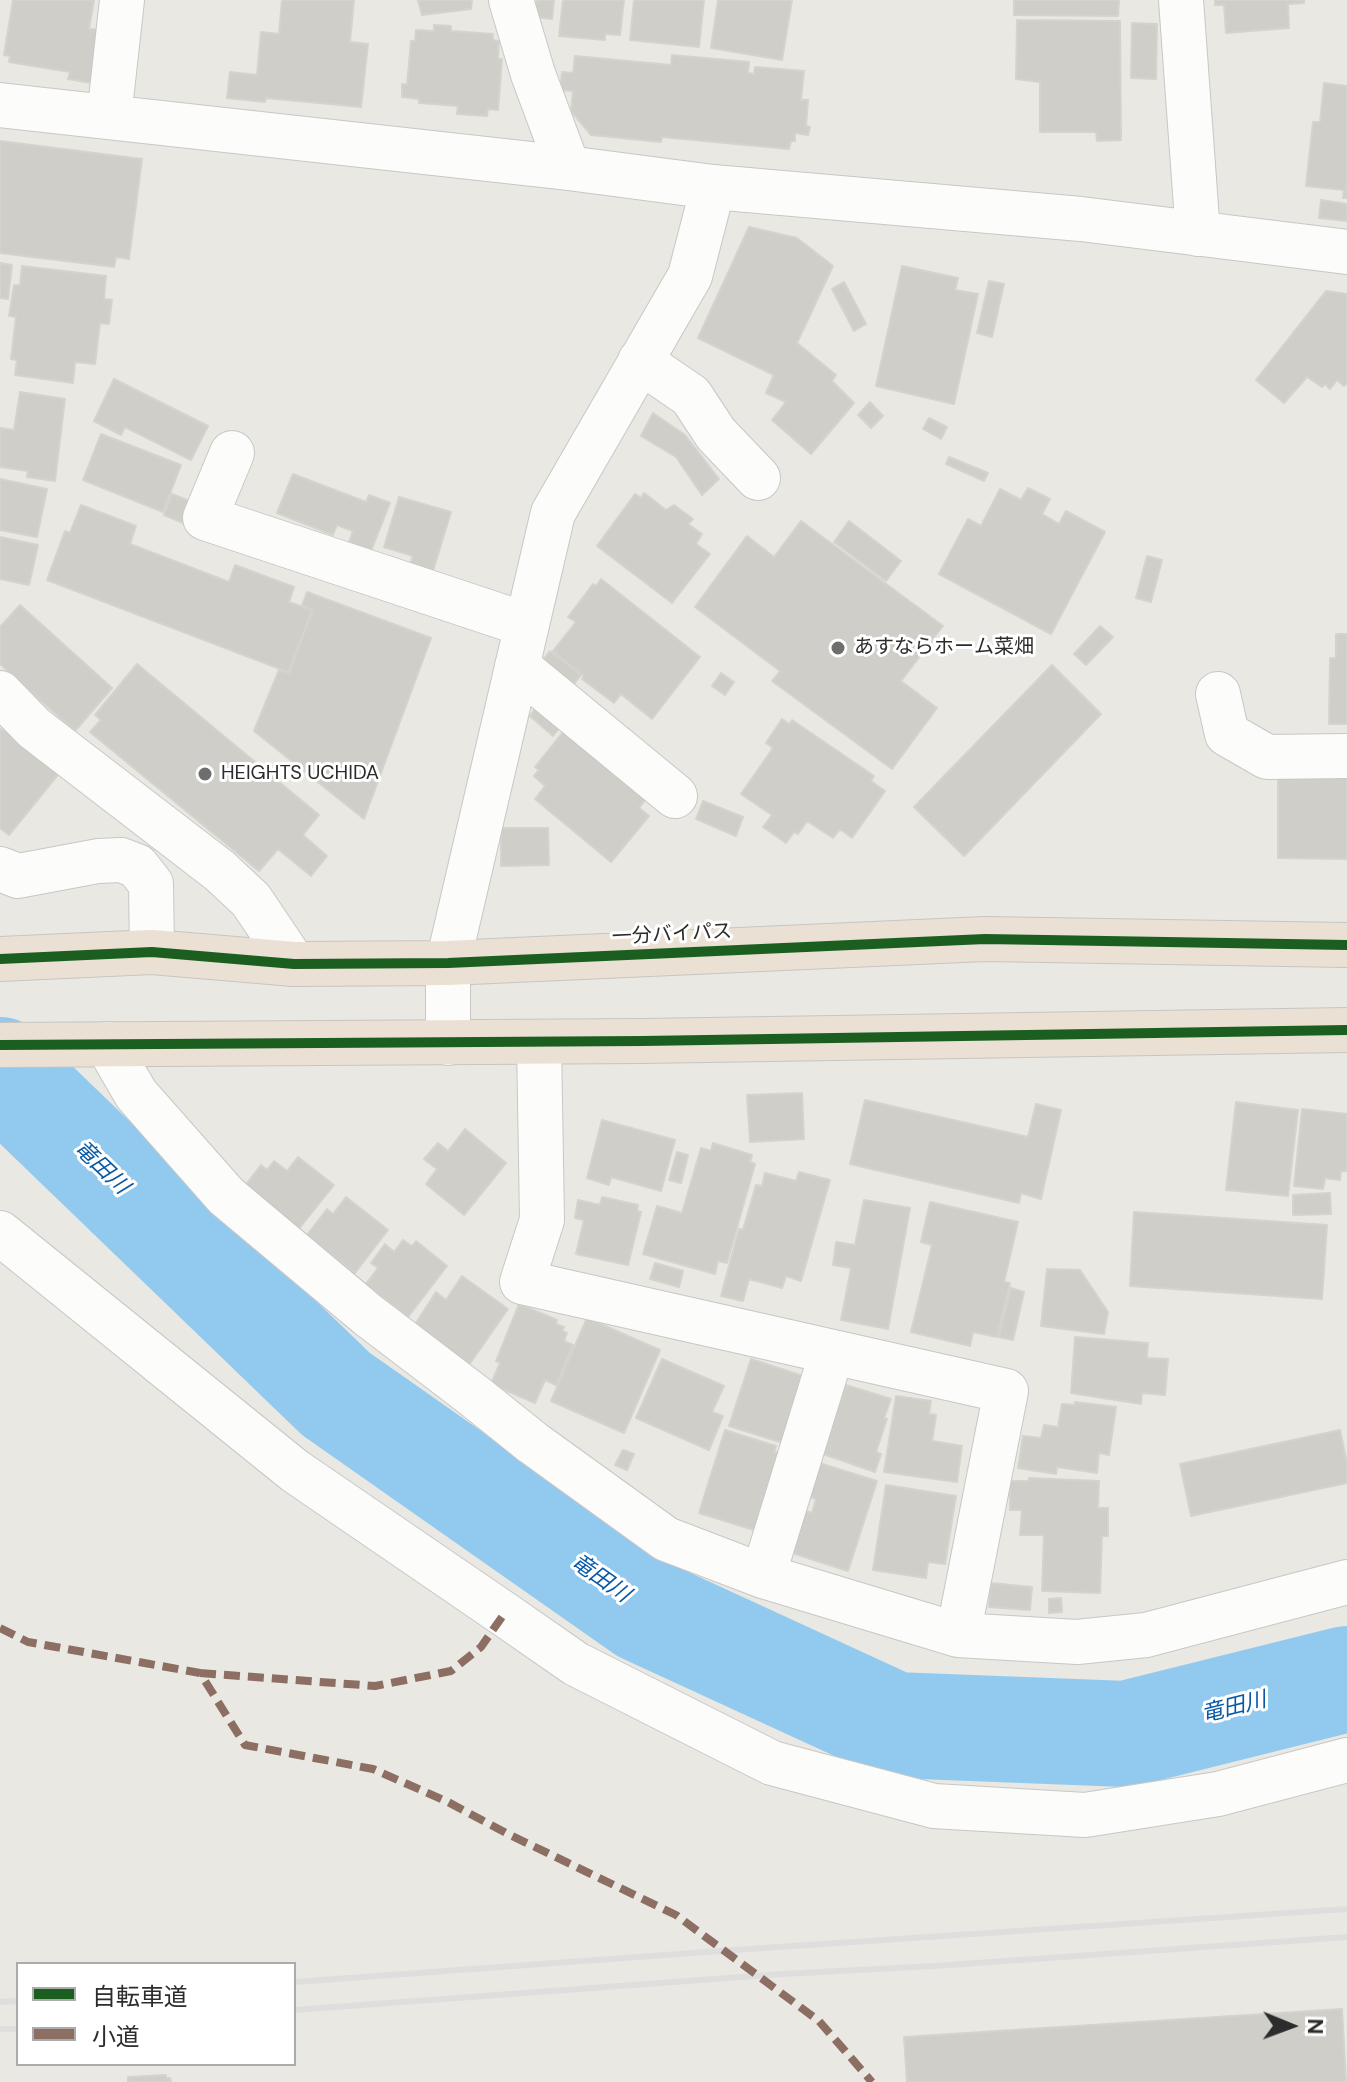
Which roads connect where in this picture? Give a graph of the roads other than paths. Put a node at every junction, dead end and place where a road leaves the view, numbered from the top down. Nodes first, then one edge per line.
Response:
1 (122, 0) edge
2 (511, 0) edge
3 (1181, 0) edge
4 (0, 105) edge
5 (109, 117) junction
6 (568, 168) junction
7 (713, 187) junction
8 (1198, 234) junction
9 (1347, 252) edge
10 (640, 361) junction
11 (232, 453) dead end
12 (758, 478) dead end
13 (522, 645) junction
14 (0, 693) edge
15 (1218, 694) dead end
16 (1347, 756) edge
17 (675, 796) dead end
18 (0, 869) edge
19 (1347, 945) edge
20 (152, 952) junction
21 (0, 959) edge
22 (448, 963) junction
23 (294, 964) junction
24 (1347, 1030) edge
25 (539, 1042) junction
26 (448, 1043) junction
27 (107, 1044) junction
28 (18, 1045) edge
29 (0, 1233) edge
30 (832, 1352) junction
31 (763, 1576) junction
32 (1347, 1582) edge
33 (958, 1635) junction
34 (1347, 1760) edge

1 - 5 street
2 - 6 street
3 - 8 street
4 - 5 street
5 - 6 street
6 - 7 street
7 - 8 street
7 - 10 street
8 - 9 street
10 - 12 street
10 - 13 street
11 - 13 street
13 - 17 street
13 - 22 street
14 - 23 street
15 - 16 street
18 - 20 street
19 - 22 highway, 一分バイパス
20 - 21 highway, 一分バイパス
20 - 23 highway, 一分バイパス
22 - 23 highway, 一分バイパス
22 - 26 street
24 - 25 highway
25 - 26 highway
25 - 30 street
26 - 27 highway
27 - 28 highway
27 - 31 street
29 - 34 street
30 - 31 street
30 - 33 street
31 - 33 street
32 - 33 street

